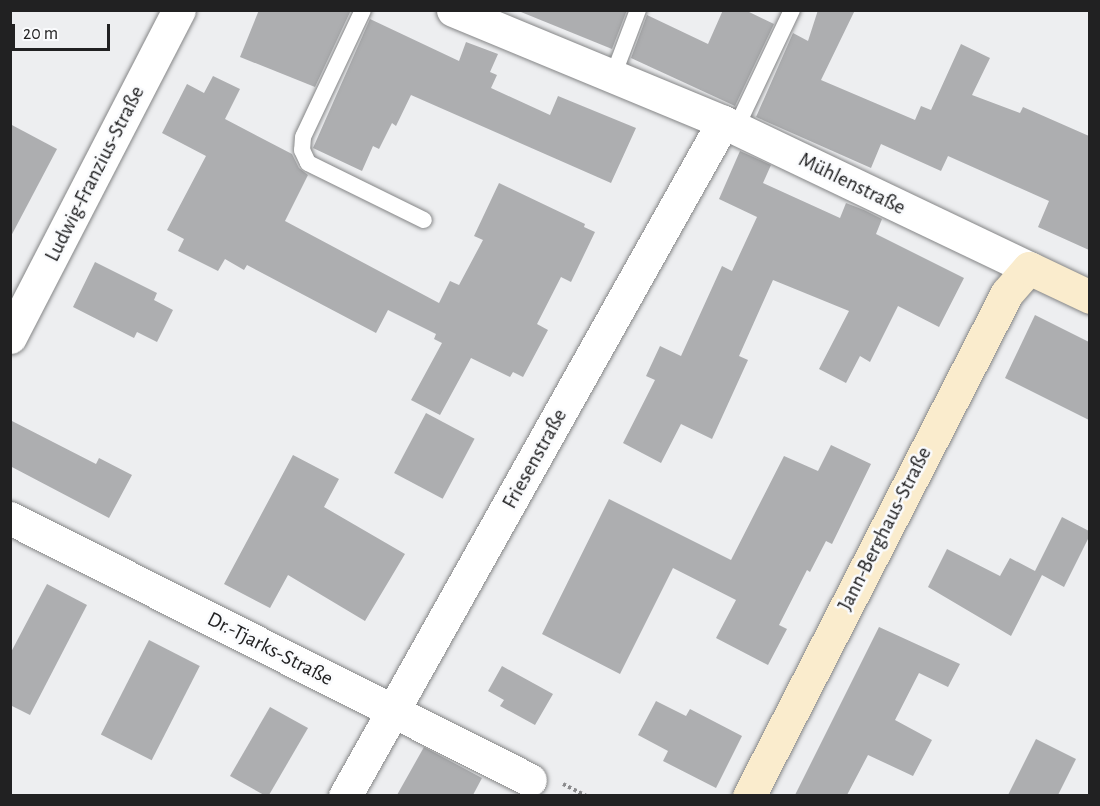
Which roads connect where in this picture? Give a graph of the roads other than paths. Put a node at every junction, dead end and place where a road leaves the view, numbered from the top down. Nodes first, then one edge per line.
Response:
1 (179, 10) edge
2 (363, 10) edge
3 (453, 10) edge
4 (638, 10) edge
5 (792, 10) edge
6 (489, 17) edge
7 (613, 76) junction
8 (729, 125) junction
9 (424, 220) dead end
10 (1029, 268) junction
11 (1089, 297) edge
12 (10, 337) edge
13 (10, 518) edge
14 (394, 711) junction
15 (530, 780) dead end
16 (345, 795) edge
17 (749, 795) edge

1 - 12 street, Ludwig-Franzius-Straße
2 - 9 lane
3 - 6 street, Mühlenstraße
4 - 7 lane
5 - 8 lane
6 - 7 street, Mühlenstraße
7 - 8 street, Mühlenstraße
8 - 10 street, Mühlenstraße
8 - 14 street, Friesenstraße
10 - 11 street, Mühlenstraße
10 - 17 street, Jann-Berghaus-Straße
13 - 14 street, Dr.-Tjarks-Straße
14 - 15 street, Dr.-Tjarks-Straße
14 - 16 street, Friesenstraße

